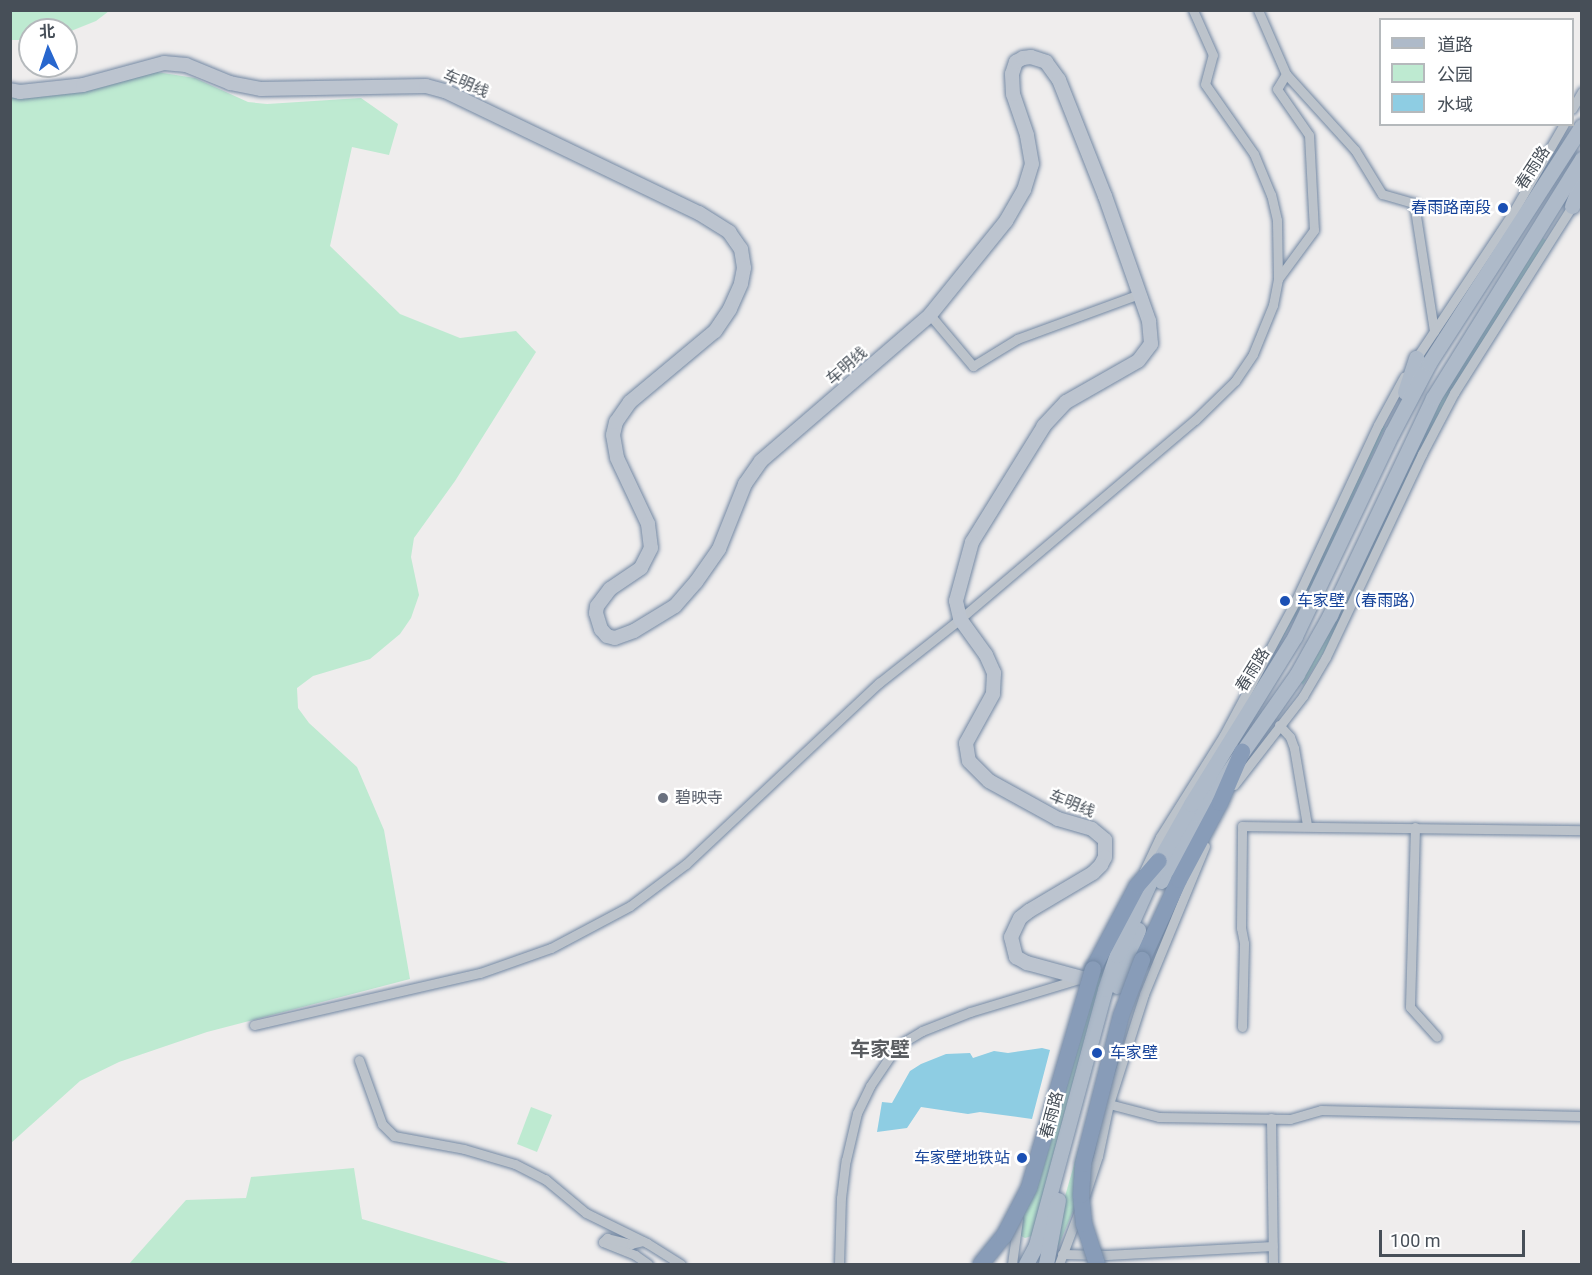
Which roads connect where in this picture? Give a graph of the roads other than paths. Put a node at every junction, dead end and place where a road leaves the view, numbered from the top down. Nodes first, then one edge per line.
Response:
1 (1193, 10) edge
2 (1258, 10) edge
3 (1286, 74) junction
4 (10, 90) edge
5 (1563, 126) edge
6 (1581, 126) edge
7 (1581, 159) edge
8 (1581, 180) edge
9 (1581, 191) edge
10 (1572, 206) junction
11 (1278, 279) junction
12 (1140, 294) junction
13 (930, 315) junction
14 (1434, 331) junction
15 (1416, 358) junction
16 (1392, 433) junction
17 (960, 619) junction
18 (1264, 688) junction
19 (1279, 725) junction
20 (1224, 735) junction
21 (1242, 752) junction
22 (1220, 803) junction
23 (1306, 825) junction
24 (1415, 827) junction
25 (1581, 830) edge
26 (1159, 861) junction
27 (1137, 886) junction
28 (1088, 974) junction
29 (255, 1025) dead end
30 (1242, 1027) dead end
31 (1437, 1037) dead end
32 (358, 1060) dead end
33 (1109, 1104) junction
34 (1581, 1116) edge
35 (1271, 1118) junction
36 (643, 1241) junction
37 (1273, 1246) junction
38 (1062, 1254) junction
39 (648, 1264) edge
40 (681, 1264) edge
41 (838, 1264) edge
42 (981, 1264) edge
43 (1012, 1264) edge
44 (1026, 1264) edge
45 (1046, 1264) edge
46 (1059, 1264) edge
47 (1097, 1264) edge
48 (1273, 1264) edge

1 - 11 street
2 - 3 street
3 - 11 street
3 - 14 street
4 - 13 main road, 车明线
5 - 14 street
6 - 16 main road, 春雨路
7 - 21 main road, 春雨路
8 - 10 main road
9 - 10 street
10 - 19 street
11 - 17 street
12 - 13 street
12 - 13 main road, 车明线
12 - 17 main road, 车明线
14 - 15 street
15 - 16 main road
15 - 20 street
16 - 18 main road, 春雨路
17 - 28 main road, 车明线
17 - 29 street
18 - 20 main road
18 - 26 main road, 春雨路
19 - 22 street
19 - 23 street
20 - 27 street
21 - 22 highway
21 - 45 main road, 春雨路
22 - 33 street
22 - 47 highway, bridge
23 - 24 street
23 - 30 street
24 - 25 street
24 - 31 street
26 - 27 highway
26 - 44 main road, 春雨路
27 - 28 highway
28 - 41 street
28 - 42 highway, bridge
28 - 43 street
32 - 36 street
33 - 35 street
33 - 38 street
34 - 35 street
35 - 37 street
36 - 39 street
36 - 40 street
37 - 38 street
37 - 48 street
38 - 46 street

